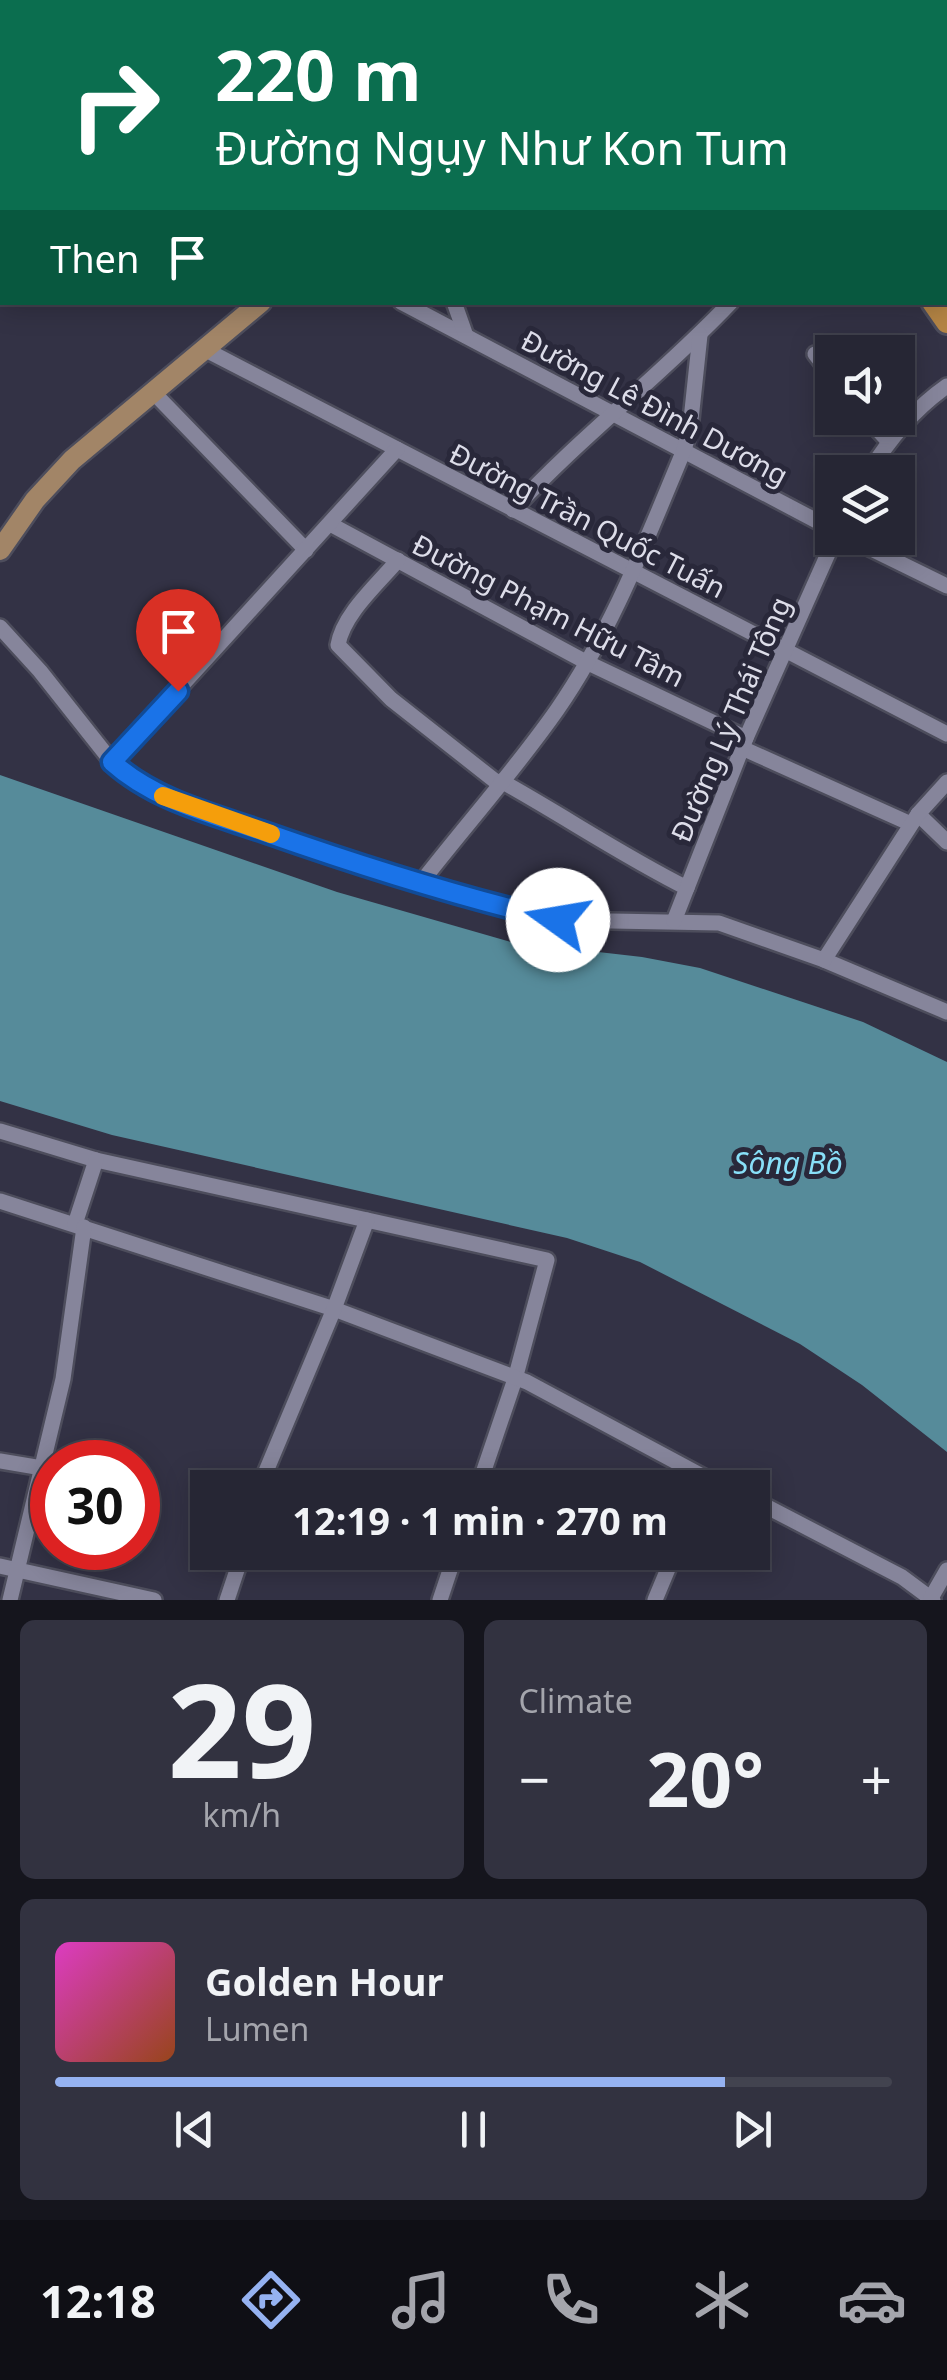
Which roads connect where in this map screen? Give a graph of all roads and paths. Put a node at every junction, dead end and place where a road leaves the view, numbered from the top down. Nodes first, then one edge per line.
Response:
1 (258, 305) edge
2 (407, 305) edge
3 (455, 305) edge
4 (728, 305) edge
5 (466, 336) junction
6 (700, 336) junction
7 (206, 350) junction
8 (947, 386) edge
9 (154, 393) junction
10 (612, 412) junction
11 (882, 435) edge
12 (888, 441) junction
13 (396, 449) junction
14 (684, 450) junction
15 (880, 455) edge
16 (513, 510) junction
17 (815, 520) edge
18 (330, 524) junction
19 (0, 550) edge
20 (306, 550) junction
21 (827, 555) edge
22 (884, 555) edge
23 (398, 560) junction
24 (633, 571) junction
25 (947, 586) edge
26 (0, 627) edge
27 (784, 648) junction
28 (586, 662) junction
29 (947, 734) edge
30 (744, 743) junction
31 (112, 762) junction
32 (500, 782) junction
33 (947, 782) edge
34 (915, 819) junction
35 (947, 842) edge
36 (420, 884) junction
37 (687, 888) junction
38 (674, 922) junction
39 (824, 960) junction
40 (947, 1012) edge
41 (0, 1131) edge
42 (96, 1160) junction
43 (0, 1201) edge
44 (366, 1220) junction
45 (79, 1225) junction
46 (334, 1309) junction
47 (515, 1379) junction
48 (49, 1440) edge
49 (0, 1461) edge
50 (30, 1466) edge
51 (267, 1470) edge
52 (484, 1470) edge
53 (681, 1470) edge
54 (770, 1508) edge
55 (30, 1523) edge
56 (0, 1566) edge
57 (20, 1568) junction
58 (237, 1570) edge
59 (450, 1570) edge
60 (666, 1570) edge
61 (947, 1570) edge
62 (932, 1599) edge
63 (10, 1600) edge
64 (154, 1600) edge
65 (227, 1600) edge
66 (440, 1600) edge
67 (654, 1600) edge

1 - 7 main road
2 - 5 street, Đường Lê Đình Dương
3 - 5 street
4 - 6 street
5 - 10 street, Đường Lê Đình Dương
6 - 10 street
6 - 14 street
7 - 9 main road
7 - 13 street, Đường Trần Quốc Tuấn
8 - 12 street
9 - 19 main road
9 - 20 street
10 - 14 street, Đường Lê Đình Dương
10 - 16 street
11 - 12 street
12 - 15 street
13 - 16 street, Đường Trần Quốc Tuấn
13 - 18 street
14 - 17 street, Đường Lê Đình Dương
14 - 24 street
16 - 24 street, Đường Trần Quốc Tuấn
18 - 20 street
18 - 23 street, Đường Phạm Hữu Tâm
20 - 31 street
21 - 27 street, Đường Lý Thái Tông
22 - 25 street
23 - 28 street, Đường Phạm Hữu Tâm
23 - 32 street
24 - 27 street, Đường Trần Quốc Tuấn
24 - 28 street
26 - 31 street
27 - 29 street, Đường Trần Quốc Tuấn
27 - 30 street, Đường Lý Thái Tông
28 - 30 street, Đường Phạm Hữu Tâm
28 - 32 street
30 - 34 street, Đường Phạm Hữu Tâm
30 - 37 street, Đường Lý Thái Tông
31 - 36 street
32 - 36 street
32 - 37 street
33 - 34 street
34 - 35 street, Đường Phạm Hữu Tâm
34 - 39 street
36 - 38 street
37 - 38 street, Đường Lý Thái Tông
38 - 39 street
39 - 40 street
41 - 42 street
42 - 44 street
42 - 45 street
43 - 45 street
44 - 46 street
44 - 47 street
45 - 46 street
45 - 48 street
46 - 47 street
46 - 51 street
47 - 52 street
47 - 53 street
49 - 50 street
54 - 62 street
55 - 57 street
56 - 57 street
57 - 63 street
57 - 64 street
58 - 65 street
59 - 66 street
60 - 67 street
61 - 62 street

